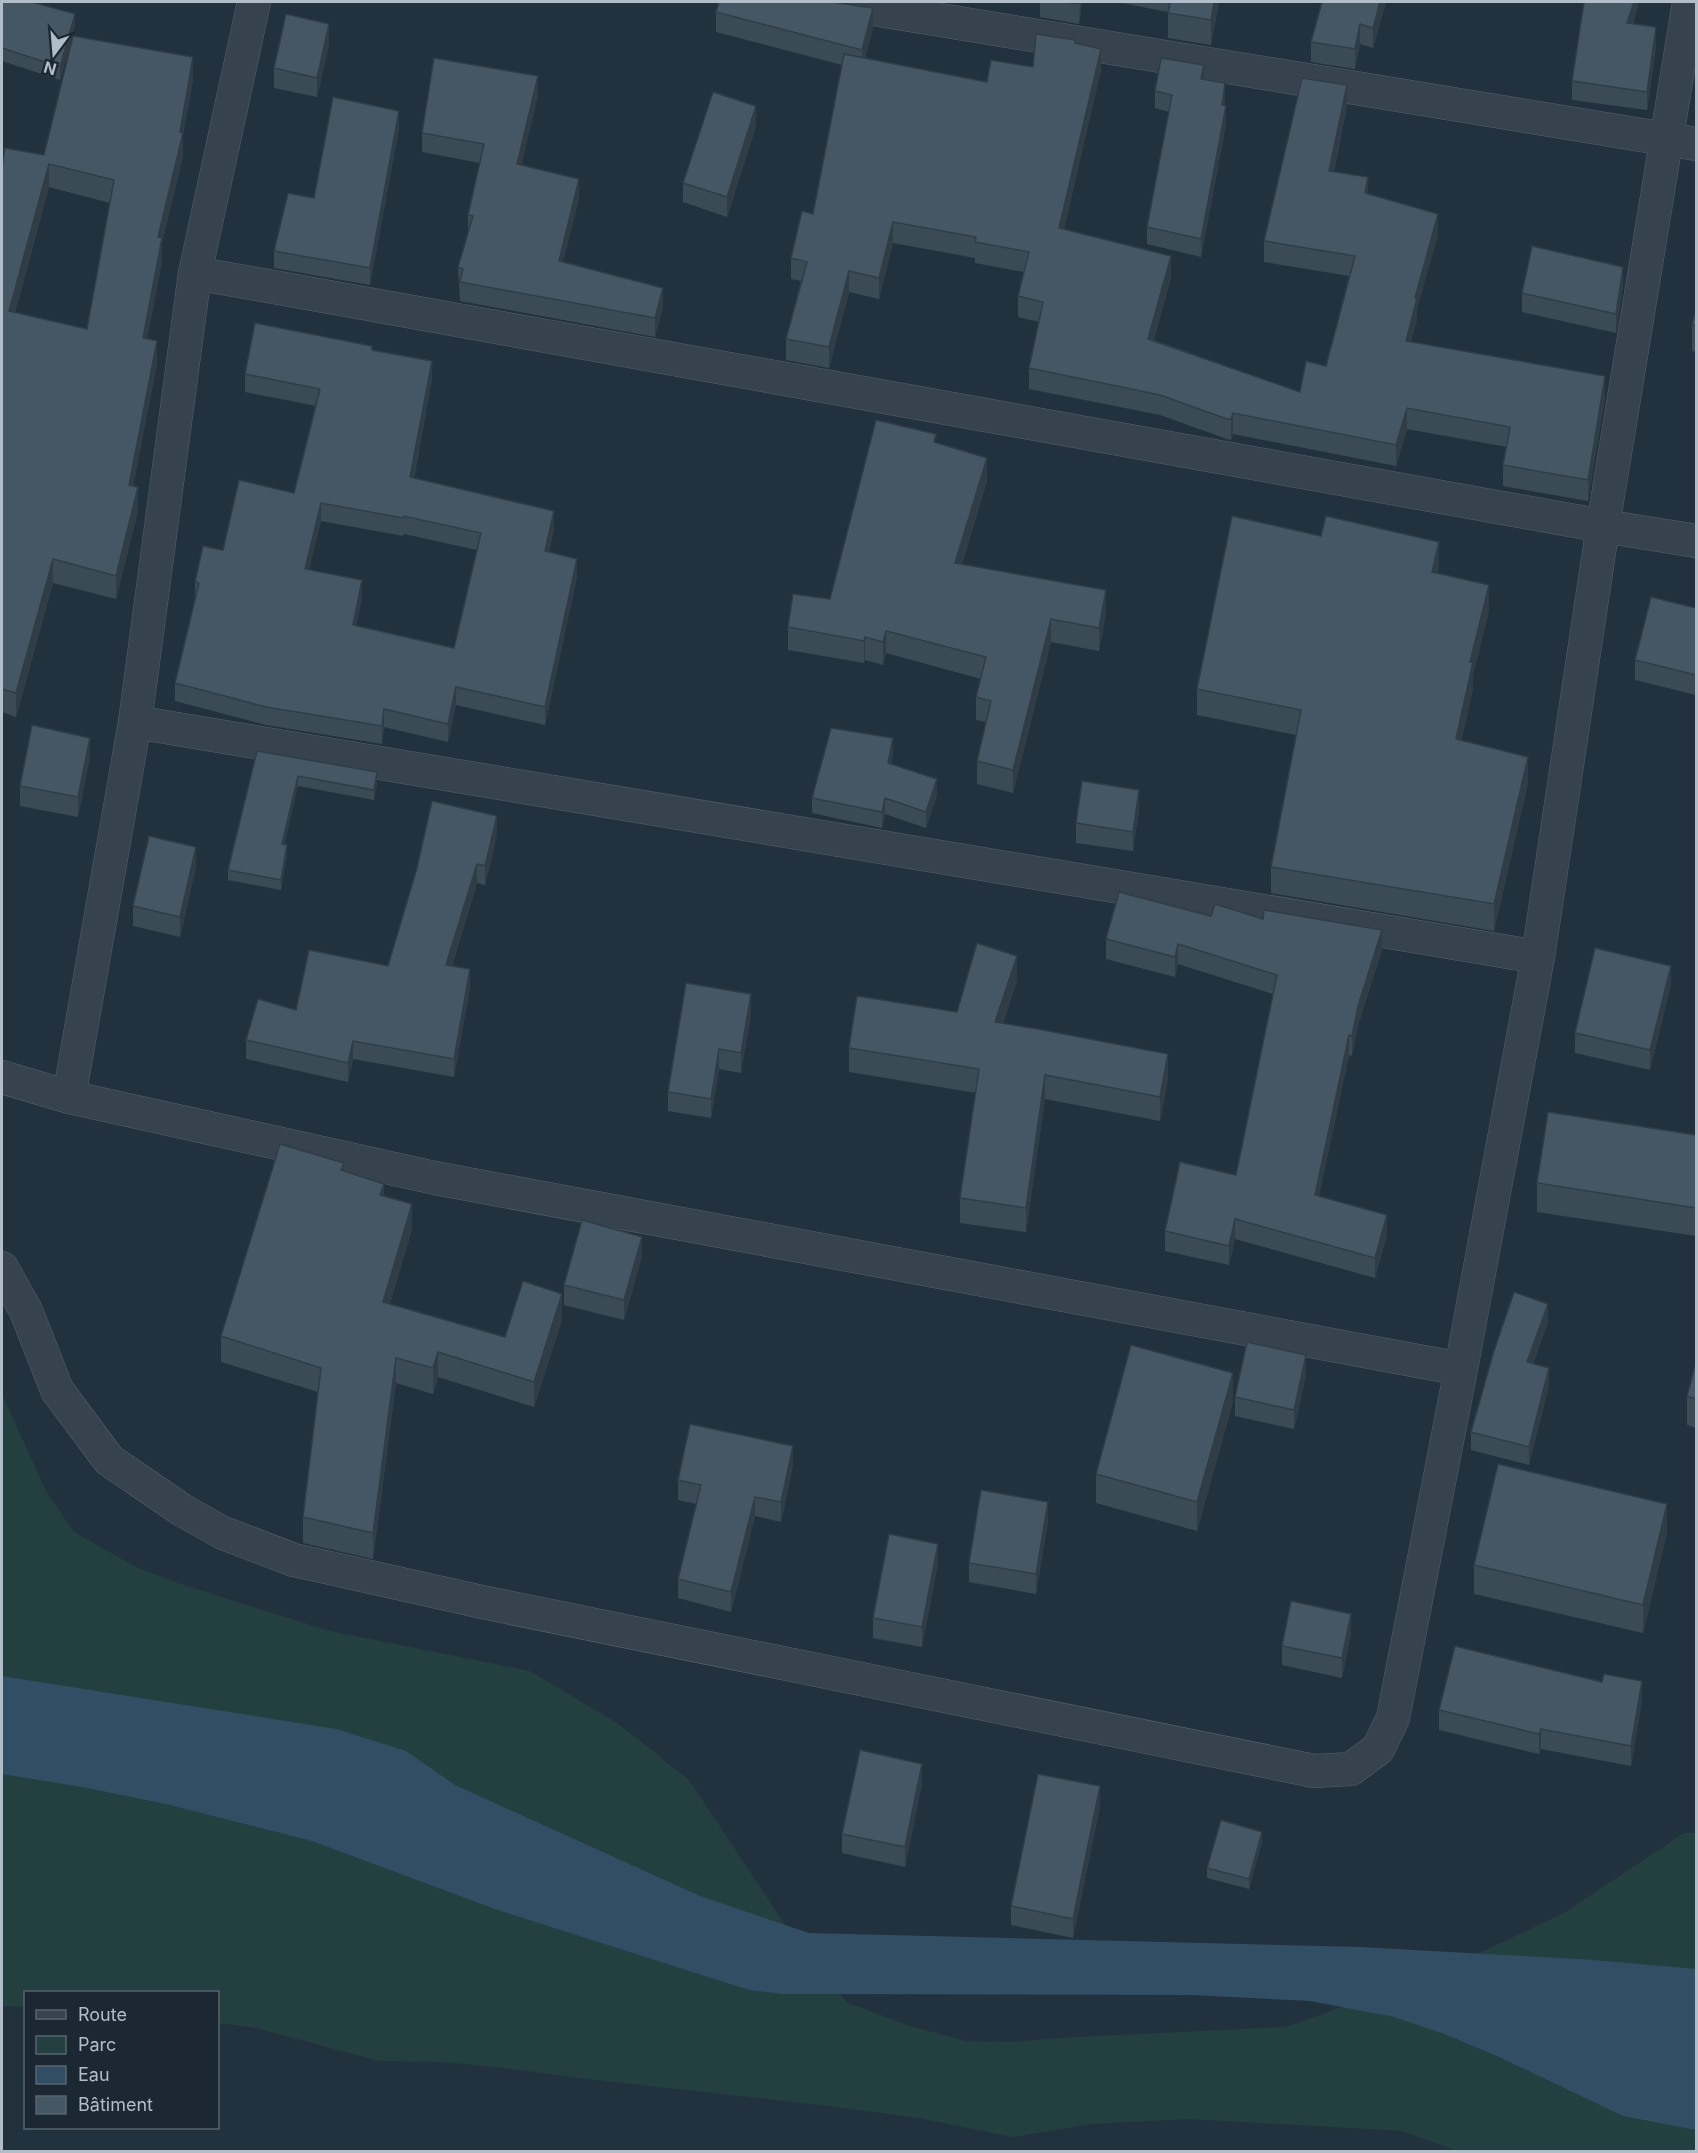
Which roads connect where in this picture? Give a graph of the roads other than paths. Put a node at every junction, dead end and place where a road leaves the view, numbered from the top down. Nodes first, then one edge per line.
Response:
1 (254, 2) edge
2 (831, 2) edge
3 (1689, 2) edge
4 (1682, 141) edge
5 (195, 273) junction
6 (1603, 526) junction
7 (1696, 541) edge
8 (135, 722) junction
9 (1538, 957) junction
10 (2, 1077) edge
11 (69, 1097) junction
12 (2, 1268) edge
13 (1461, 1369) junction

1 - 5 street
2 - 4 street
3 - 4 street
4 - 6 street
5 - 6 street
5 - 8 street
6 - 7 street
6 - 9 street
8 - 9 street
8 - 11 street
9 - 13 street
10 - 11 street
11 - 13 street
12 - 13 street

